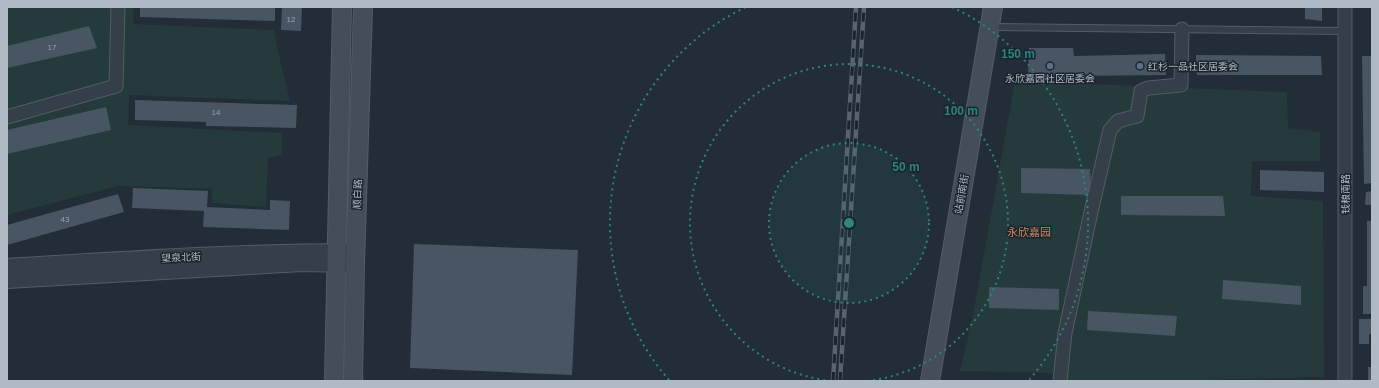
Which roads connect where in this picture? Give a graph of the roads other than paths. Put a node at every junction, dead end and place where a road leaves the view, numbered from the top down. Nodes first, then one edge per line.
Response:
1 (118, 7) edge
2 (342, 7) edge
3 (363, 7) edge
4 (993, 7) edge
5 (1345, 7) edge
6 (989, 28) junction
7 (1182, 29) junction
8 (1345, 31) junction
9 (7, 117) edge
10 (336, 258) junction
11 (355, 258) junction
12 (7, 267) edge
13 (7, 280) edge
14 (334, 381) edge
15 (353, 381) edge
16 (930, 381) edge
17 (1060, 381) edge
18 (1345, 381) edge

1 - 9 street
2 - 10 main road, 顺白路
3 - 11 main road, 顺白路
4 - 6 main road, 站前南街
5 - 8 street, 钱粮南路
6 - 7 lane
6 - 16 main road, 站前南街
7 - 8 lane
7 - 17 street
8 - 18 street, 钱粮南路
10 - 11 street, 望泉北街
10 - 12 street, 望泉北街
10 - 13 street, 望泉北街
10 - 14 main road, 顺白路
11 - 15 main road, 顺白路

